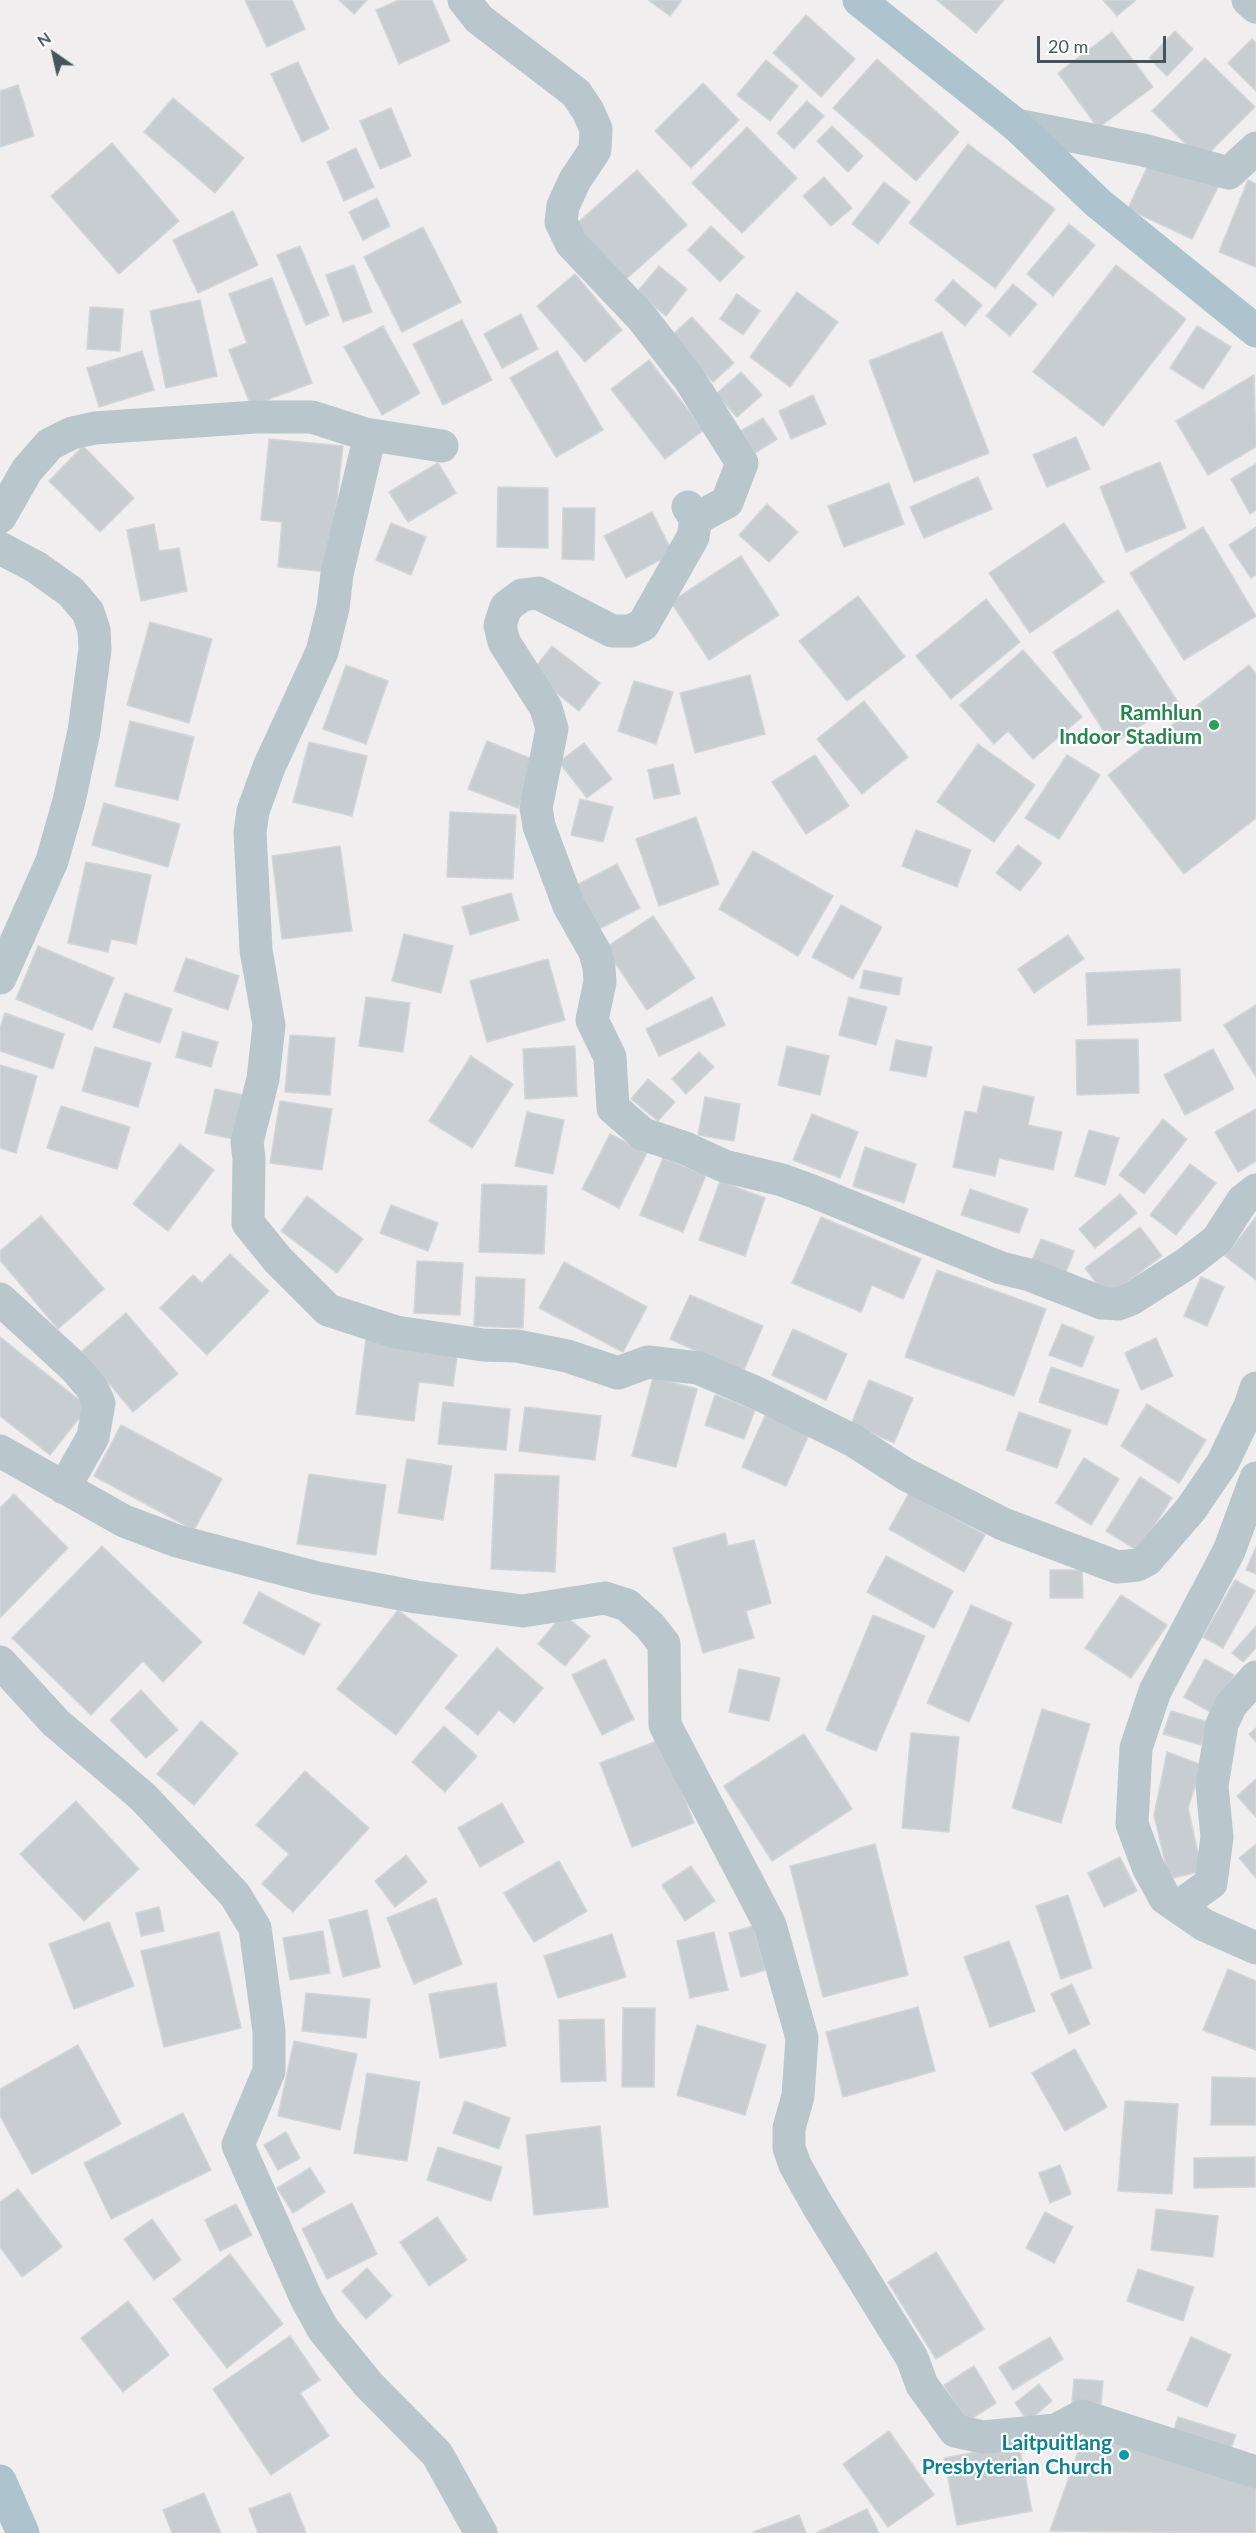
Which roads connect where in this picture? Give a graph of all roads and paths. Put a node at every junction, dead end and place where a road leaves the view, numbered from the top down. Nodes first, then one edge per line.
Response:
1 (464, 0) edge
2 (859, 0) edge
3 (1248, 0) edge
4 (1256, 7) edge
5 (1016, 125) junction
6 (1256, 148) edge
7 (1256, 331) edge
8 (370, 435) junction
9 (442, 446) dead end
10 (0, 517) edge
11 (0, 548) edge
12 (0, 978) edge
13 (1256, 1190) edge
14 (0, 1299) edge
15 (1256, 1388) edge
16 (0, 1451) edge
17 (1256, 1478) edge
18 (64, 1488) junction
19 (0, 1662) edge
20 (1256, 1677) edge
21 (1178, 1907) junction
22 (1256, 1948) edge
23 (1256, 2472) edge
24 (0, 2481) edge
25 (23, 2533) edge
26 (481, 2533) edge

1 - 13 street
2 - 5 main road
3 - 4 street
5 - 6 street
5 - 7 main road
8 - 9 street
8 - 10 street
8 - 15 street
11 - 12 street
14 - 18 street
16 - 18 street
17 - 21 street
18 - 23 street
19 - 26 street
20 - 21 street
21 - 22 street
24 - 25 main road

